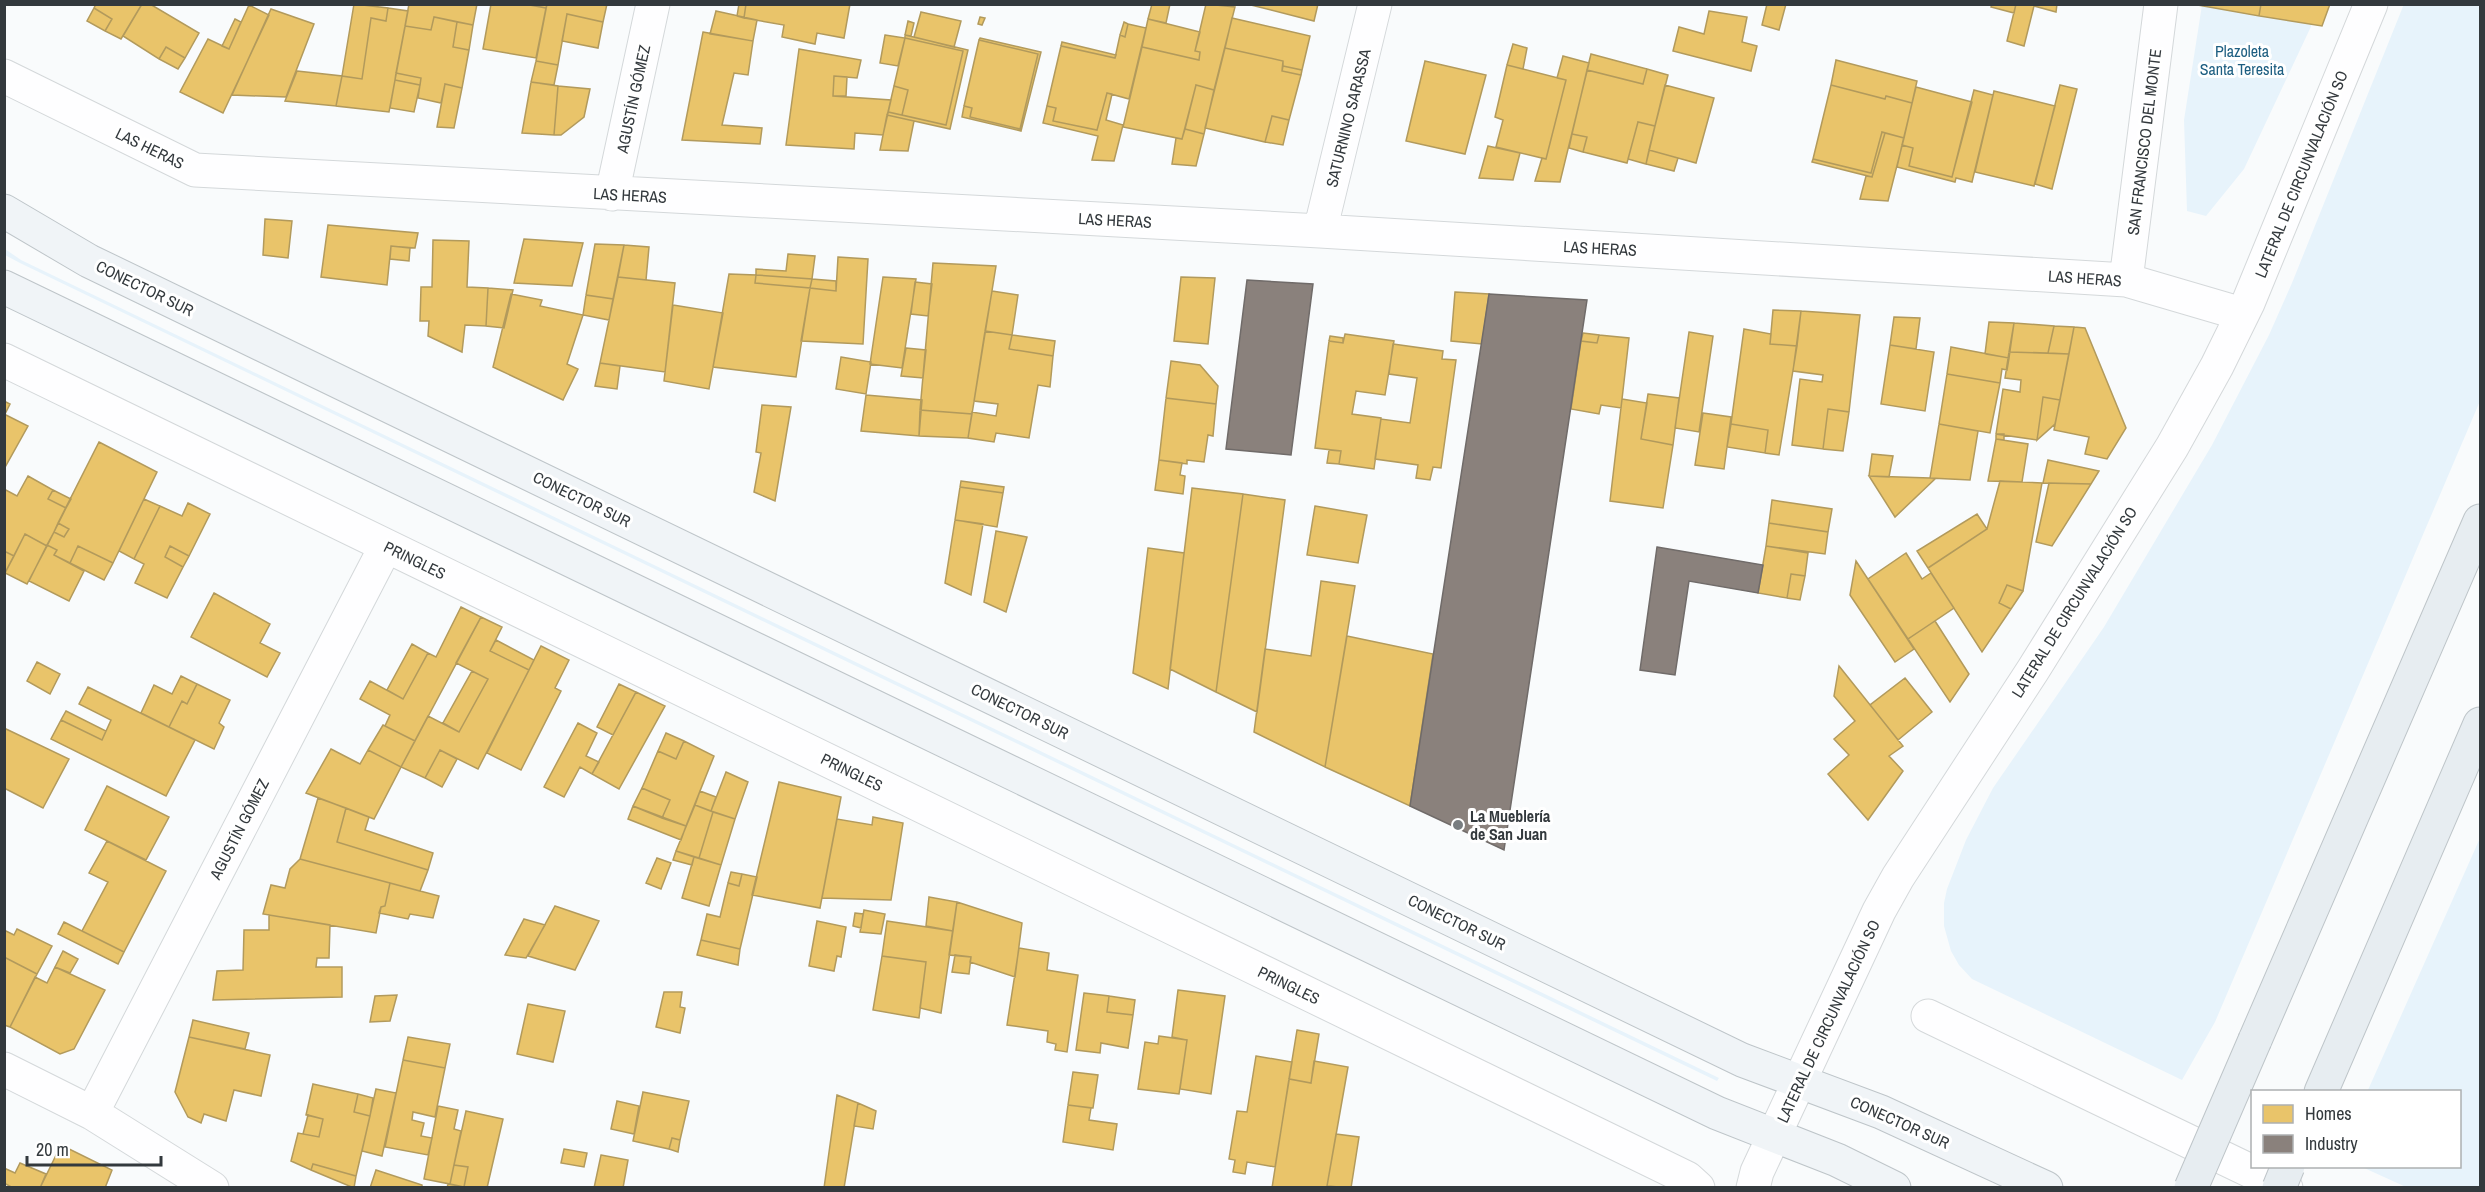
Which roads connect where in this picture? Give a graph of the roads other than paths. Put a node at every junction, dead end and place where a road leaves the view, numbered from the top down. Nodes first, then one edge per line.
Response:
1 (654, 4) edge
2 (1375, 4) edge
3 (2161, 4) edge
4 (2371, 4) edge
5 (4, 76) edge
6 (612, 194) junction
7 (4, 211) edge
8 (1320, 231) junction
9 (2126, 280) junction
10 (4, 287) edge
11 (2242, 314) junction
12 (4, 360) edge
13 (2481, 522) edge
14 (386, 546) junction
15 (2481, 724) edge
16 (1929, 1016) dead end
17 (4, 1069) edge
18 (1801, 1080) junction
19 (2325, 1082) edge
20 (92, 1113) junction
21 (1775, 1135) junction
22 (2288, 1168) edge
23 (212, 1188) edge
24 (1698, 1188) edge
25 (1754, 1188) edge
26 (1894, 1188) edge
27 (2046, 1188) edge
28 (2191, 1188) edge
29 (2279, 1188) edge
30 (2286, 1188) edge

1 - 6 street, AGUSTÍN GÓMEZ
2 - 8 street, SATURNINO SARASSA
3 - 9 street, SAN FRANCISCO DEL MONTE
4 - 11 street, LATERAL DE CIRCUNVALACIÓN SO
5 - 6 street, LAS HERAS
6 - 8 street, LAS HERAS
7 - 18 main road, CONECTOR SUR
8 - 9 street, LAS HERAS
9 - 11 street, LAS HERAS
10 - 21 main road
11 - 18 street, LATERAL DE CIRCUNVALACIÓN SO
12 - 14 street, PRINGLES
13 - 28 highway, bridge
14 - 20 street, AGUSTÍN GÓMEZ
14 - 24 street, PRINGLES
15 - 19 highway
16 - 30 street
17 - 20 street
18 - 21 street, LATERAL DE CIRCUNVALACIÓN SO
18 - 27 main road, CONECTOR SUR
20 - 23 street
21 - 25 street, LATERAL DE CIRCUNVALACIÓN SO
21 - 26 main road
22 - 29 highway, bridge

